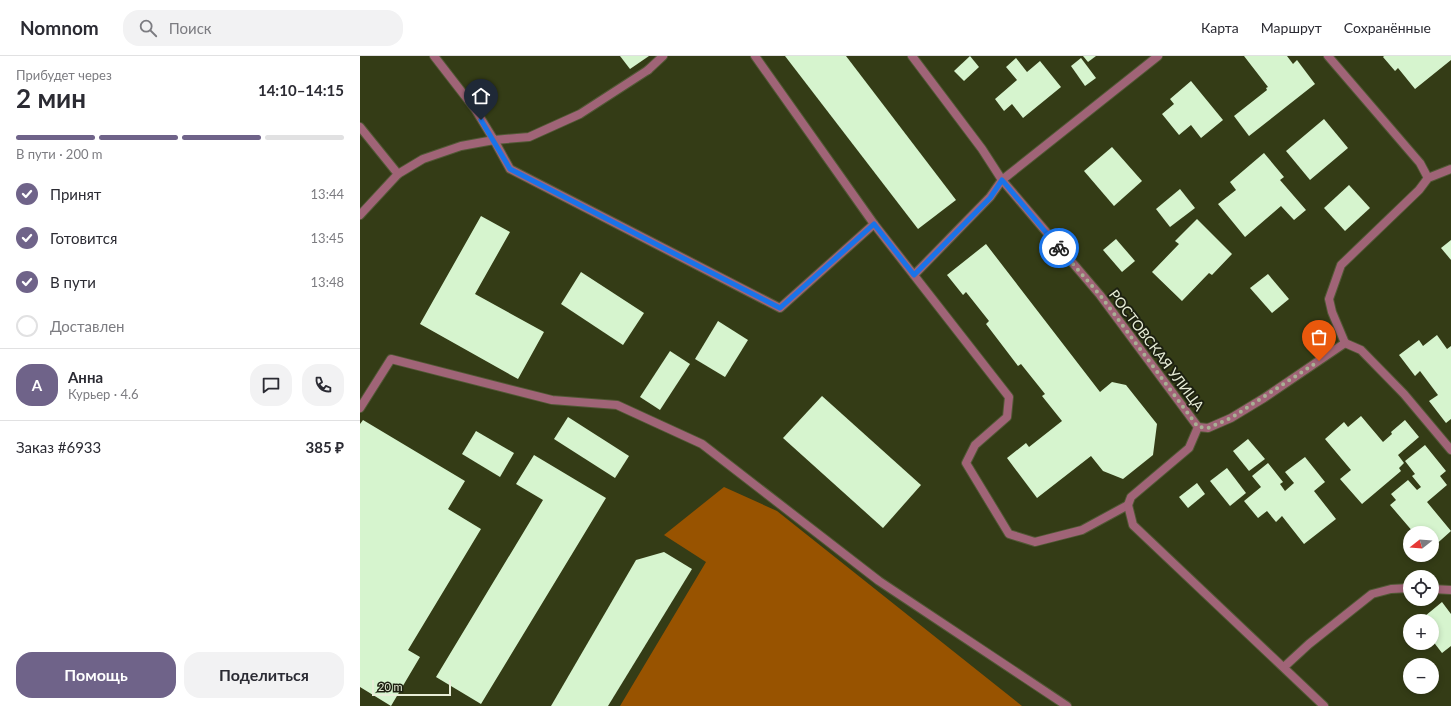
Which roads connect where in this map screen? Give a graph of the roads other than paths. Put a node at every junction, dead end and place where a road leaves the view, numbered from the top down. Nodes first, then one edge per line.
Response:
1 (434, 56) edge
2 (663, 56) edge
3 (755, 56) edge
4 (912, 56) edge
5 (1158, 56) edge
6 (1328, 56) edge
7 (360, 127) edge
8 (494, 140) junction
9 (1451, 169) edge
10 (398, 174) junction
11 (1428, 178) junction
12 (1002, 180) junction
13 (360, 215) edge
14 (874, 224) junction
15 (914, 275) junction
16 (1345, 343) junction
17 (360, 408) edge
18 (1198, 427) junction
19 (1451, 450) edge
20 (1128, 505) junction
21 (1403, 588) edge
22 (1439, 589) edge
23 (1451, 590) edge
24 (1284, 668) junction
25 (1067, 706) edge
26 (1324, 706) edge

1 - 8 street
2 - 8 street
3 - 14 street
4 - 12 street, РОСТОВСКАЯ УЛИЦА
5 - 12 street
6 - 11 street
7 - 10 street
8 - 10 street
8 - 14 street
9 - 11 street
10 - 13 street
11 - 16 street
12 - 15 street
12 - 18 street, РОСТОВСКАЯ УЛИЦА
14 - 15 street
15 - 20 street
16 - 18 street
16 - 19 street
17 - 25 street
18 - 20 street, РОСТОВСКАЯ УЛИЦА
20 - 24 street
21 - 24 street
22 - 23 street
24 - 26 street

